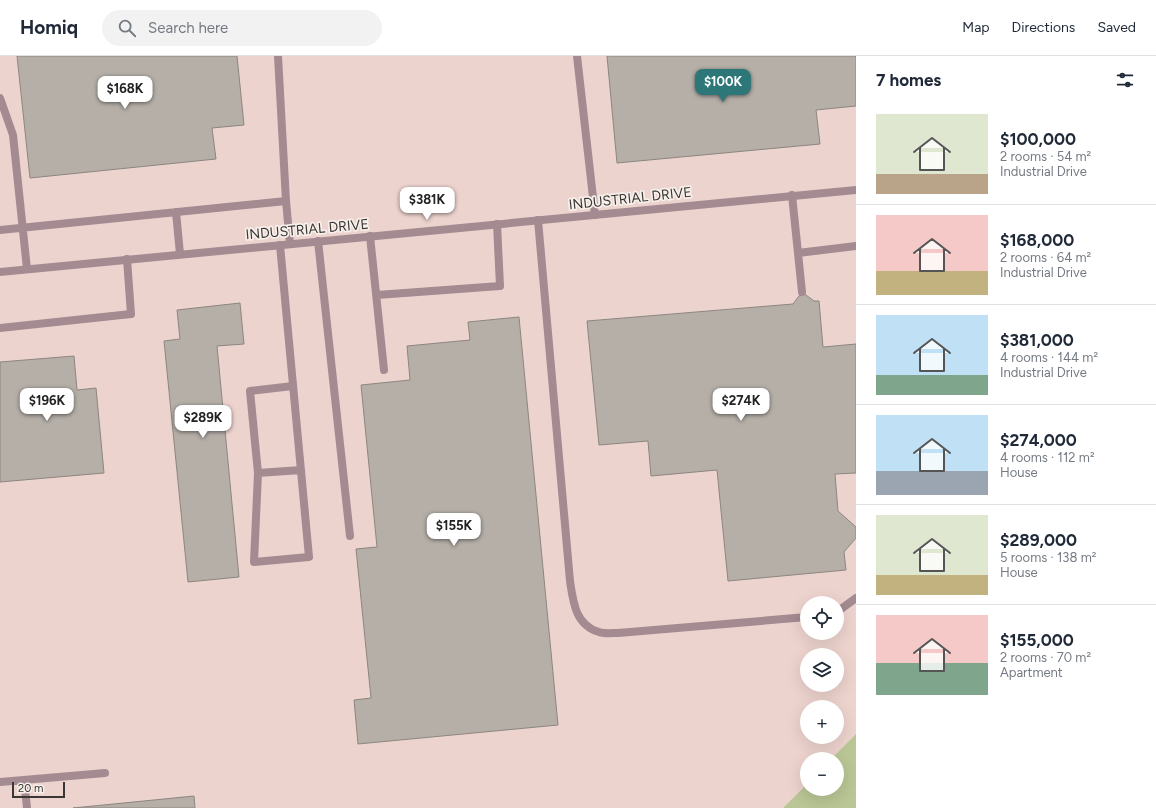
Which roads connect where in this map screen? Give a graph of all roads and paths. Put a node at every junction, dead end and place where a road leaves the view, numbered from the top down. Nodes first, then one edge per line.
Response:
1 (278, 56) edge
2 (577, 56) edge
3 (0, 98) edge
4 (856, 190) edge
5 (792, 195) junction
6 (286, 201) junction
7 (176, 212) junction
8 (595, 215) junction
9 (538, 220) junction
10 (497, 224) junction
11 (24, 228) junction
12 (0, 230) edge
13 (370, 236) junction
14 (318, 241) junction
15 (290, 244) junction
16 (280, 245) junction
17 (856, 246) edge
18 (798, 253) junction
19 (180, 254) junction
20 (127, 259) junction
21 (28, 269) junction
22 (0, 272) edge
23 (802, 292) dead end
24 (378, 295) junction
25 (0, 328) edge
26 (384, 370) dead end
27 (293, 386) junction
28 (301, 470) junction
29 (258, 473) junction
30 (350, 536) dead end
31 (856, 598) edge
32 (844, 607) edge
33 (800, 618) edge
34 (105, 773) dead end
35 (24, 780) junction
36 (0, 782) edge
37 (27, 808) edge

1 - 6 street
2 - 8 street
3 - 11 street
4 - 5 street, INDUSTRIAL DRIVE
5 - 8 street, INDUSTRIAL DRIVE
5 - 18 street
6 - 7 street
6 - 15 street
7 - 11 street
7 - 19 street
8 - 9 street, INDUSTRIAL DRIVE
9 - 10 street, INDUSTRIAL DRIVE
9 - 33 street
10 - 13 street, INDUSTRIAL DRIVE
10 - 24 street
11 - 12 street
11 - 21 street
13 - 14 street, INDUSTRIAL DRIVE
13 - 24 street
14 - 15 street, INDUSTRIAL DRIVE
14 - 30 street
15 - 16 street, INDUSTRIAL DRIVE
16 - 19 street, INDUSTRIAL DRIVE
16 - 27 street
17 - 18 street
18 - 23 street
19 - 20 street, INDUSTRIAL DRIVE
20 - 21 street, INDUSTRIAL DRIVE
20 - 25 street
21 - 22 street, INDUSTRIAL DRIVE
24 - 26 street
27 - 28 street
27 - 29 street
28 - 29 street
28 - 29 street
31 - 32 street
34 - 35 street
35 - 36 street
35 - 37 street

